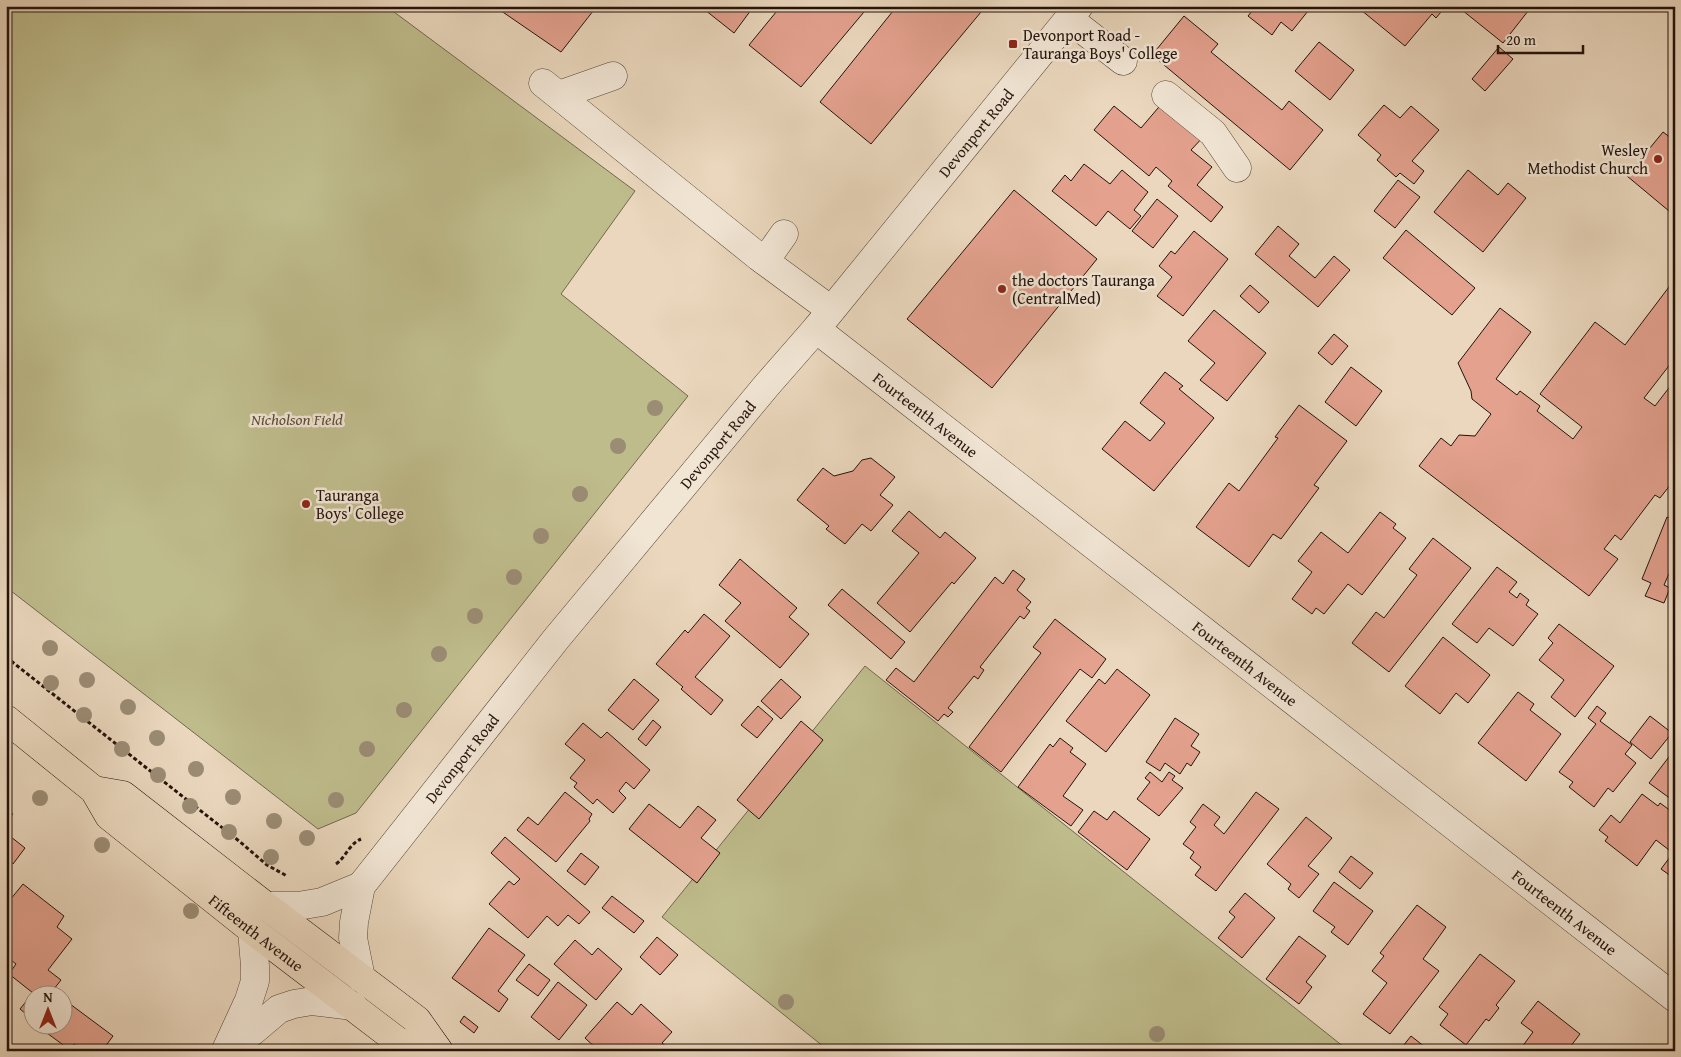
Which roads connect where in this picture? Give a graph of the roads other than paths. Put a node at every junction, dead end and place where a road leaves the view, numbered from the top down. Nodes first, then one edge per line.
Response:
1 (1074, 13) edge
2 (1123, 61) dead end
3 (613, 76) dead end
4 (1166, 95) dead end
5 (1237, 168) dead end
6 (784, 234) dead end
7 (765, 261) junction
8 (823, 319) junction
9 (6, 719) edge
10 (94, 790) junction
11 (361, 886) junction
12 (266, 906) junction
13 (252, 930) junction
14 (361, 978) junction
15 (1675, 998) edge
16 (354, 1006) junction
17 (226, 1050) edge
18 (438, 1050) edge

1 - 2 street
1 - 8 street, Devonport Road
3 - 7 street, Fourteenth Avenue
4 - 5 street
6 - 7 street
7 - 8 street, Fourteenth Avenue
8 - 11 street, Devonport Road
8 - 15 street, Fourteenth Avenue
9 - 10 main road, Fifteenth Avenue
10 - 12 main road, Fifteenth Avenue
10 - 13 main road, Fifteenth Avenue
11 - 12 street, Devonport Road
11 - 14 street, Devonport Road
12 - 14 main road, Fifteenth Avenue
13 - 16 main road, Fifteenth Avenue
13 - 17 street
14 - 18 main road, Fifteenth Avenue
16 - 17 street
16 - 18 main road, Fifteenth Avenue

